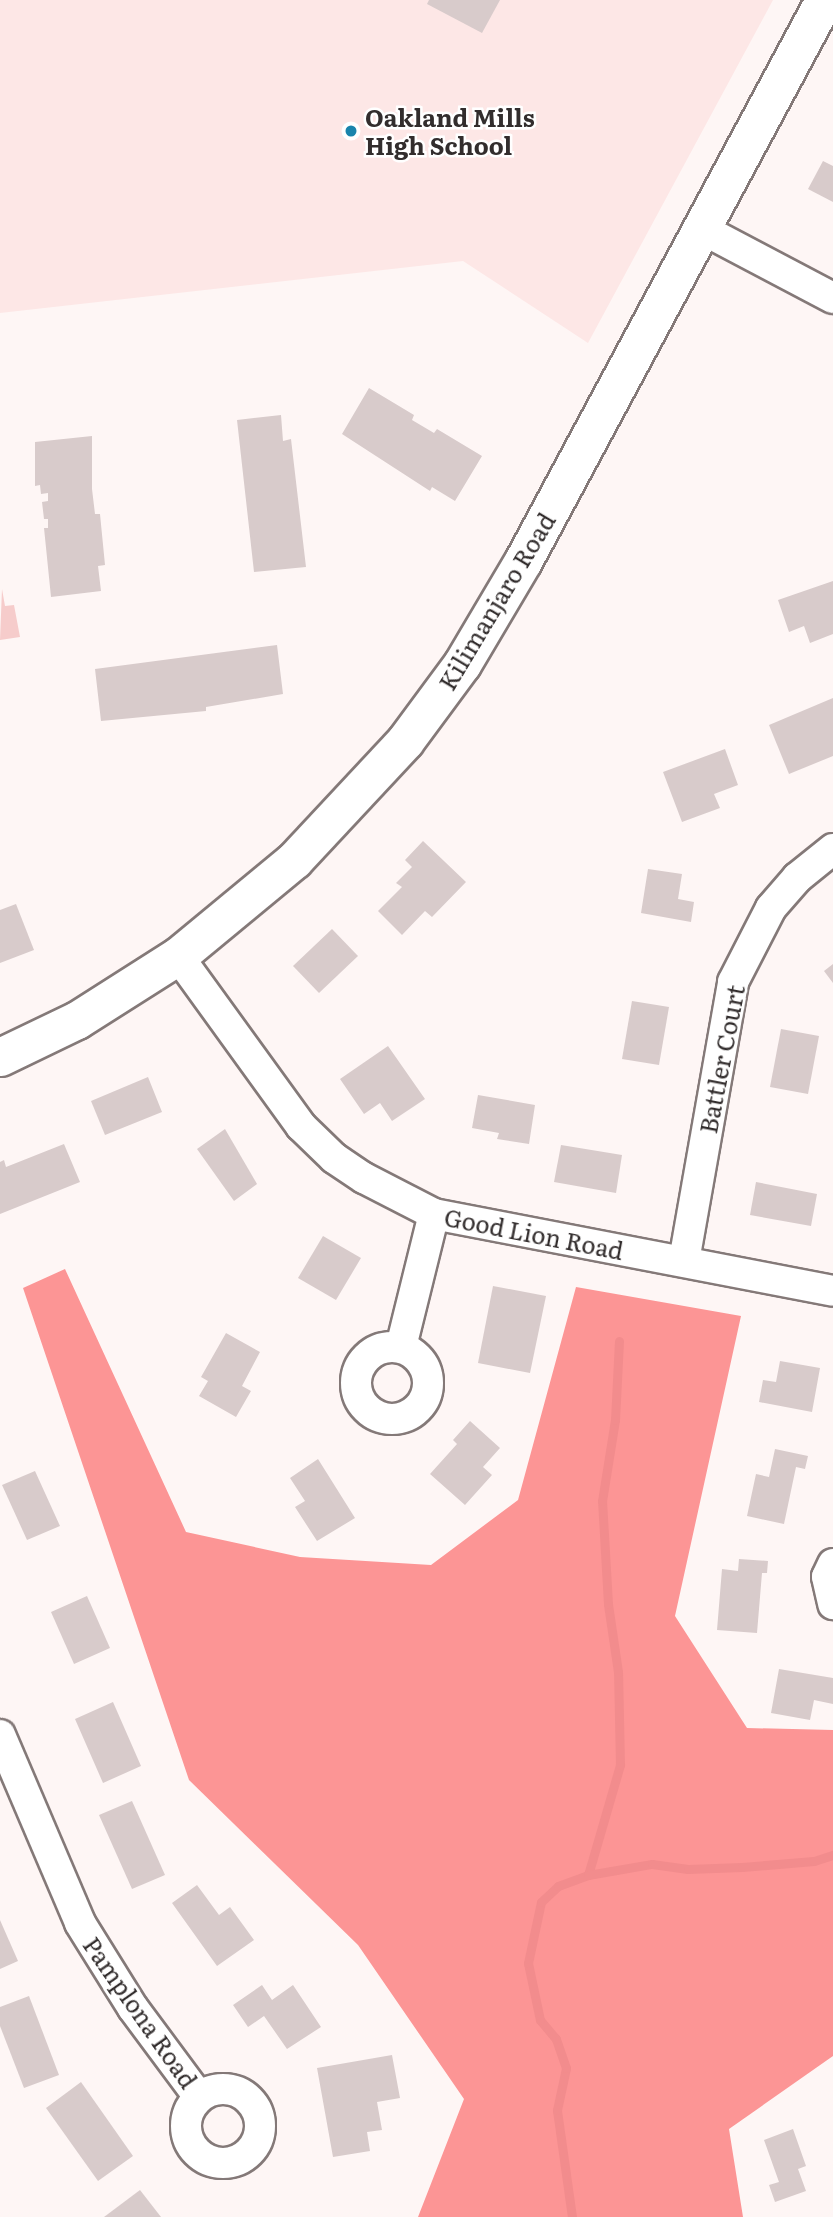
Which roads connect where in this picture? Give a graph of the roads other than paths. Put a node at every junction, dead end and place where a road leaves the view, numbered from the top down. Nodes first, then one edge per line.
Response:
1 (824, 0) edge
2 (702, 229) junction
3 (833, 298) edge
4 (833, 849) edge
5 (178, 956) junction
6 (0, 1057) edge
7 (434, 1214) junction
8 (684, 1261) junction
9 (833, 1291) edge
10 (401, 1348) dead end
11 (833, 1564) edge
12 (833, 1604) edge
13 (0, 1735) edge
14 (199, 2097) dead end

1 - 2 street, Kilimanjaro Road
2 - 3 street
2 - 5 street, Kilimanjaro Road
4 - 8 street, Battler Court
5 - 6 street, Kilimanjaro Road
5 - 7 street, Good Lion Road
7 - 8 street, Good Lion Road
7 - 10 street
8 - 9 street, Good Lion Road
11 - 12 street
13 - 14 street, Pamplona Road

